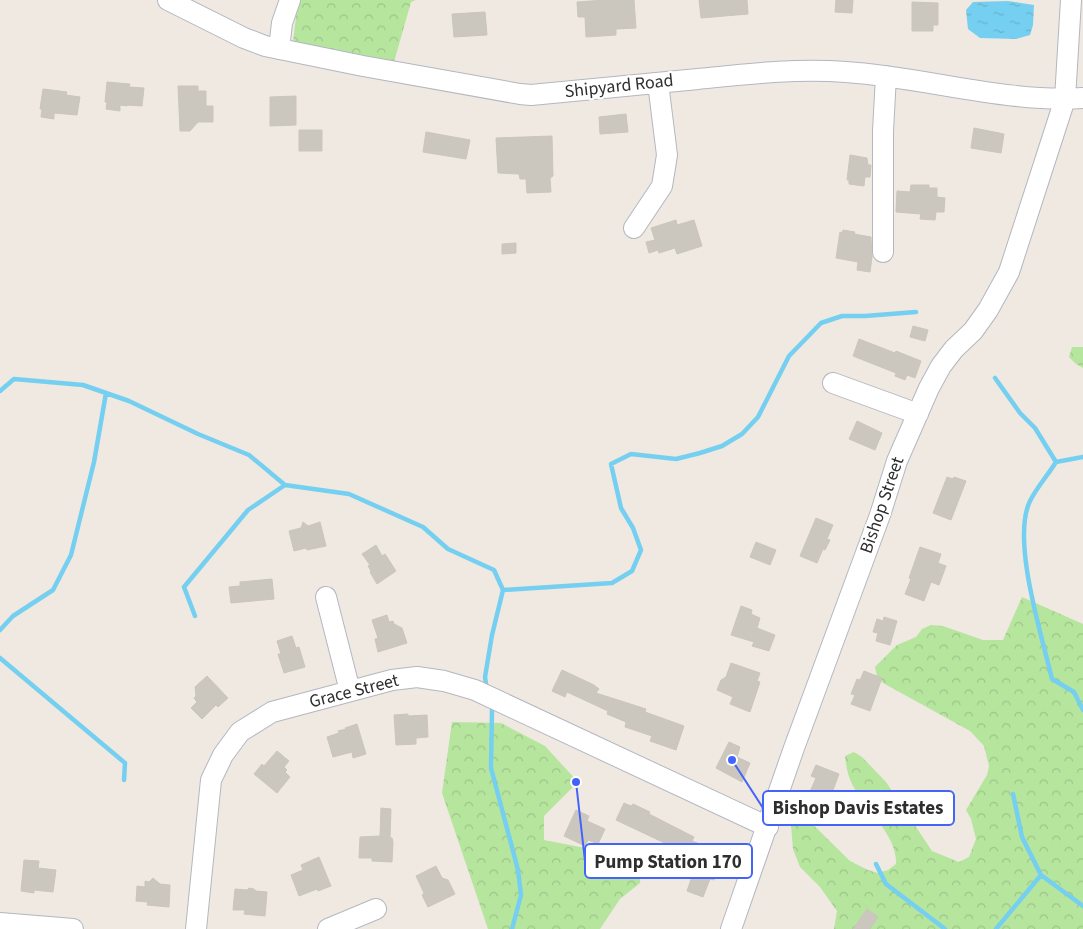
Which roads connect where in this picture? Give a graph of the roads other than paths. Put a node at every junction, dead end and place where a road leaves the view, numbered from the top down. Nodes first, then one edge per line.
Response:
1 (168, 0) edge
2 (290, 0) edge
3 (1071, 0) edge
4 (279, 49) junction
5 (886, 76) junction
6 (658, 83) junction
7 (1074, 99) edge
8 (634, 228) dead end
9 (883, 252) dead end
10 (833, 383) dead end
11 (918, 414) junction
12 (326, 597) dead end
13 (350, 691) junction
14 (768, 827) junction
15 (376, 909) dead end
16 (0, 923) edge
17 (73, 929) edge
18 (196, 929) edge
19 (328, 929) edge
20 (731, 929) edge

1 - 4 street, Shipyard Road
2 - 4 street
3 - 7 street, Bishop Street
4 - 6 street, Shipyard Road
5 - 6 street, Shipyard Road
5 - 7 street, Shipyard Road
5 - 9 street
6 - 8 street
7 - 11 street, Bishop Street
10 - 11 street
11 - 14 street, Bishop Street
12 - 13 street
13 - 14 street, Grace Street
13 - 18 street, Grace Street
14 - 20 street, Bishop Street
15 - 19 street
16 - 17 street

